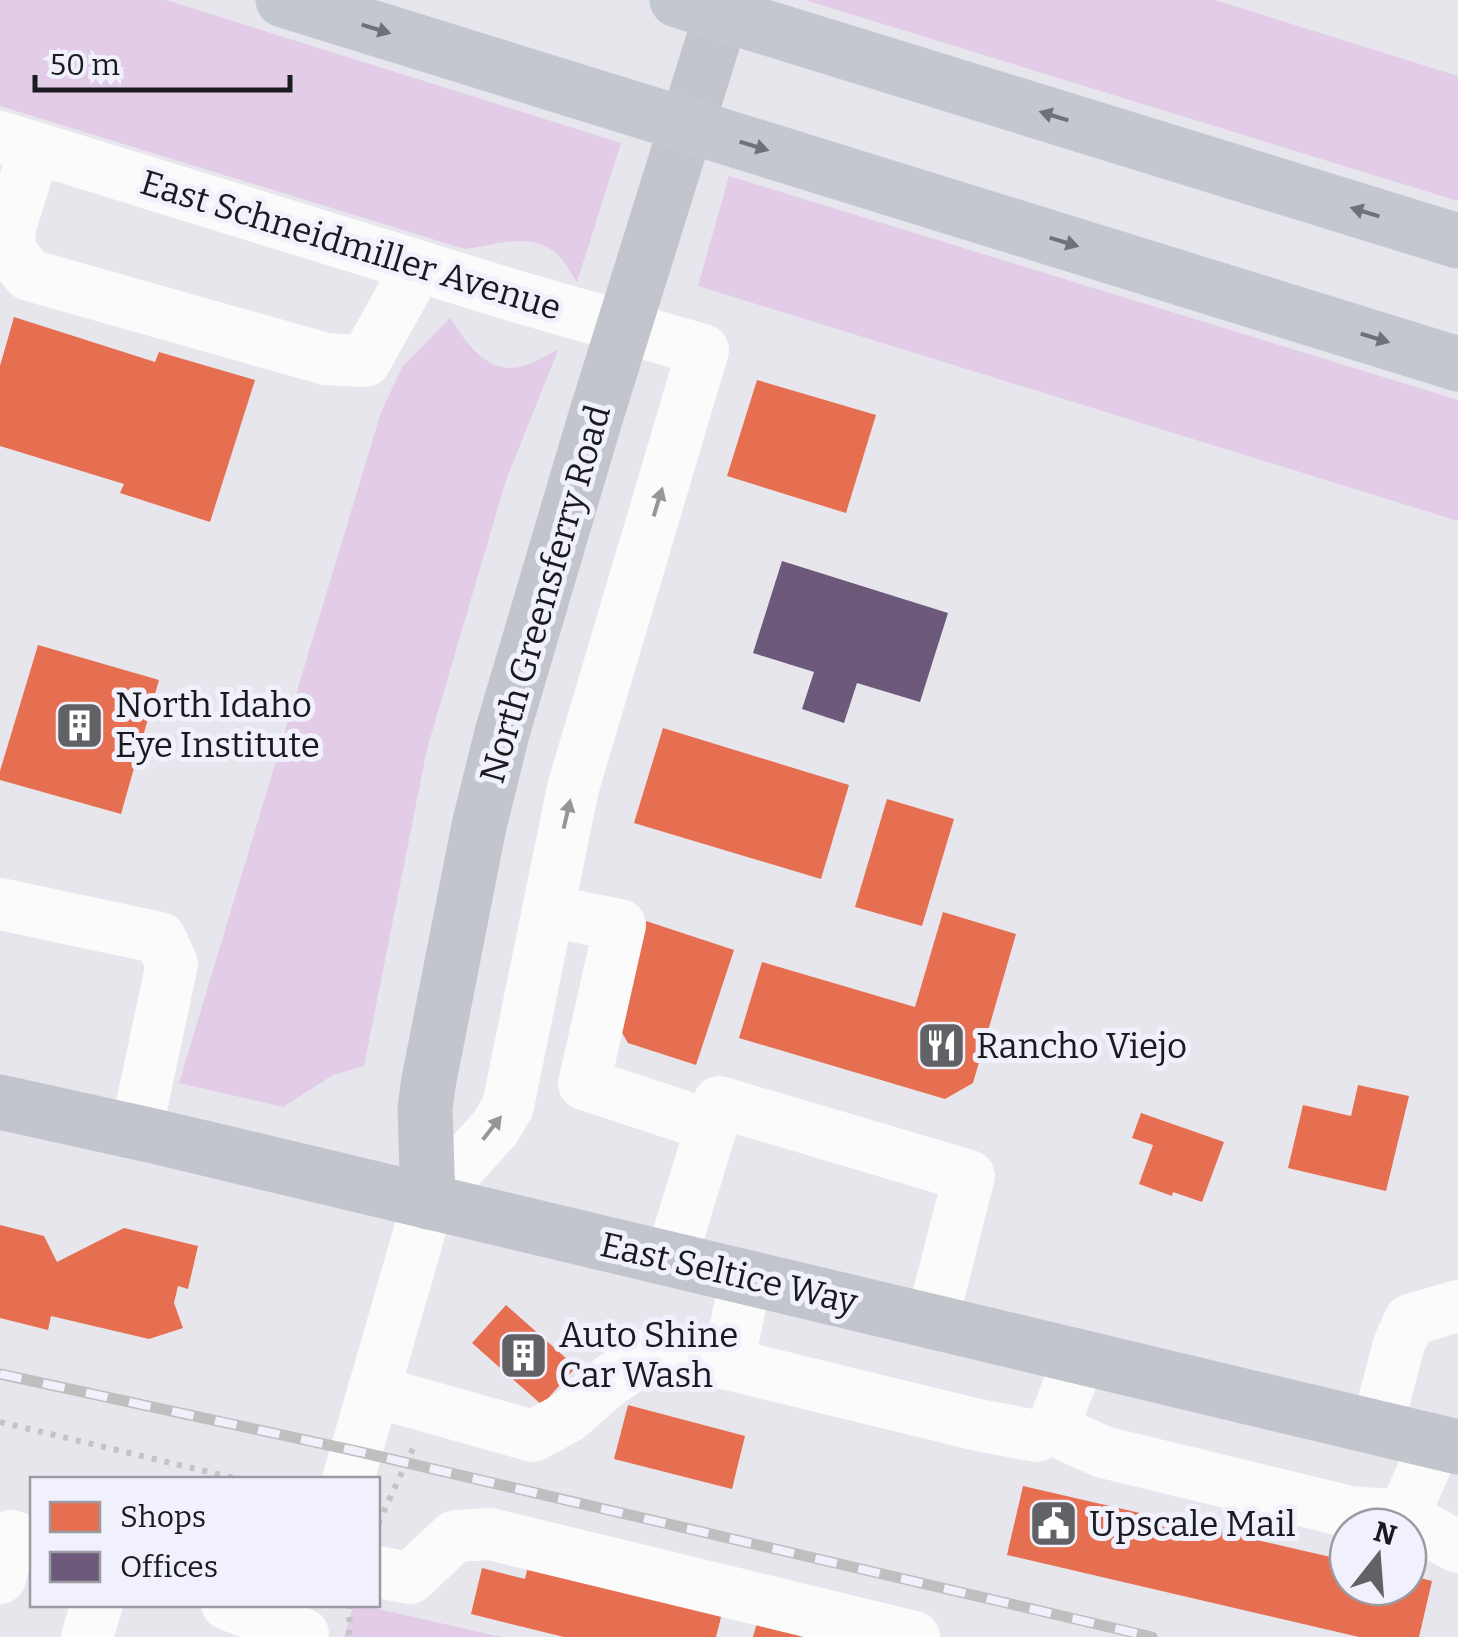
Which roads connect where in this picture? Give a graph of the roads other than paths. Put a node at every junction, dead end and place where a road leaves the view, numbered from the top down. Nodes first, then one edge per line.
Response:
1 (283, 0) edge
2 (678, 0) edge
3 (726, 0) edge
4 (17, 143) edge
5 (1458, 241) edge
6 (418, 266) junction
7 (703, 350) joint
8 (1458, 364) edge
9 (0, 904) edge
10 (548, 910) junction
11 (0, 1102) edge
12 (712, 1126) junction
13 (136, 1132) junction
14 (428, 1202) junction
15 (671, 1259) junction
16 (746, 1277) junction
17 (1458, 1306) edge
18 (932, 1321) junction
19 (1080, 1357) junction
20 (728, 1364) junction
21 (373, 1391) junction
22 (1052, 1428) junction
23 (1377, 1428) junction
24 (1447, 1445) edge
25 (349, 1477) edge
26 (1329, 1507) edge
27 (1409, 1507) edge
28 (1428, 1530) edge
29 (30, 1541) edge
30 (1458, 1547) edge
31 (380, 1572) edge
32 (0, 1578) edge
33 (96, 1607) edge
34 (222, 1618) edge
35 (317, 1628) edge
36 (88, 1637) edge
37 (914, 1637) edge

1 -> 8 highway
5 -> 2 highway
3 - 14 main road, North Greensferry Road
4 - 6 street, East Schneidmiller Avenue
4 - 6 street
6 - 7 street, East Schneidmiller Avenue
10 -> 7 street, North Greensferry Road
9 - 13 street
10 - 12 street
14 -> 10 street, North Greensferry Road
11 - 13 main road, East Seltice Way
12 - 15 street
12 - 18 street
13 - 14 main road, East Seltice Way
14 - 15 main road, East Seltice Way
14 - 21 street, North Greensferry Road
15 - 16 main road, East Seltice Way
16 - 18 main road, East Seltice Way
16 - 20 street
17 - 23 street
18 - 19 main road, East Seltice Way
19 - 22 street
19 - 23 main road, East Seltice Way
20 - 21 street
20 - 22 street
21 - 25 street, North Greensferry Road
22 - 26 street
23 - 24 main road, East Seltice Way
24 - 27 street
28 - 30 street
29 - 32 street
31 - 37 street
33 - 36 street
34 - 35 street

